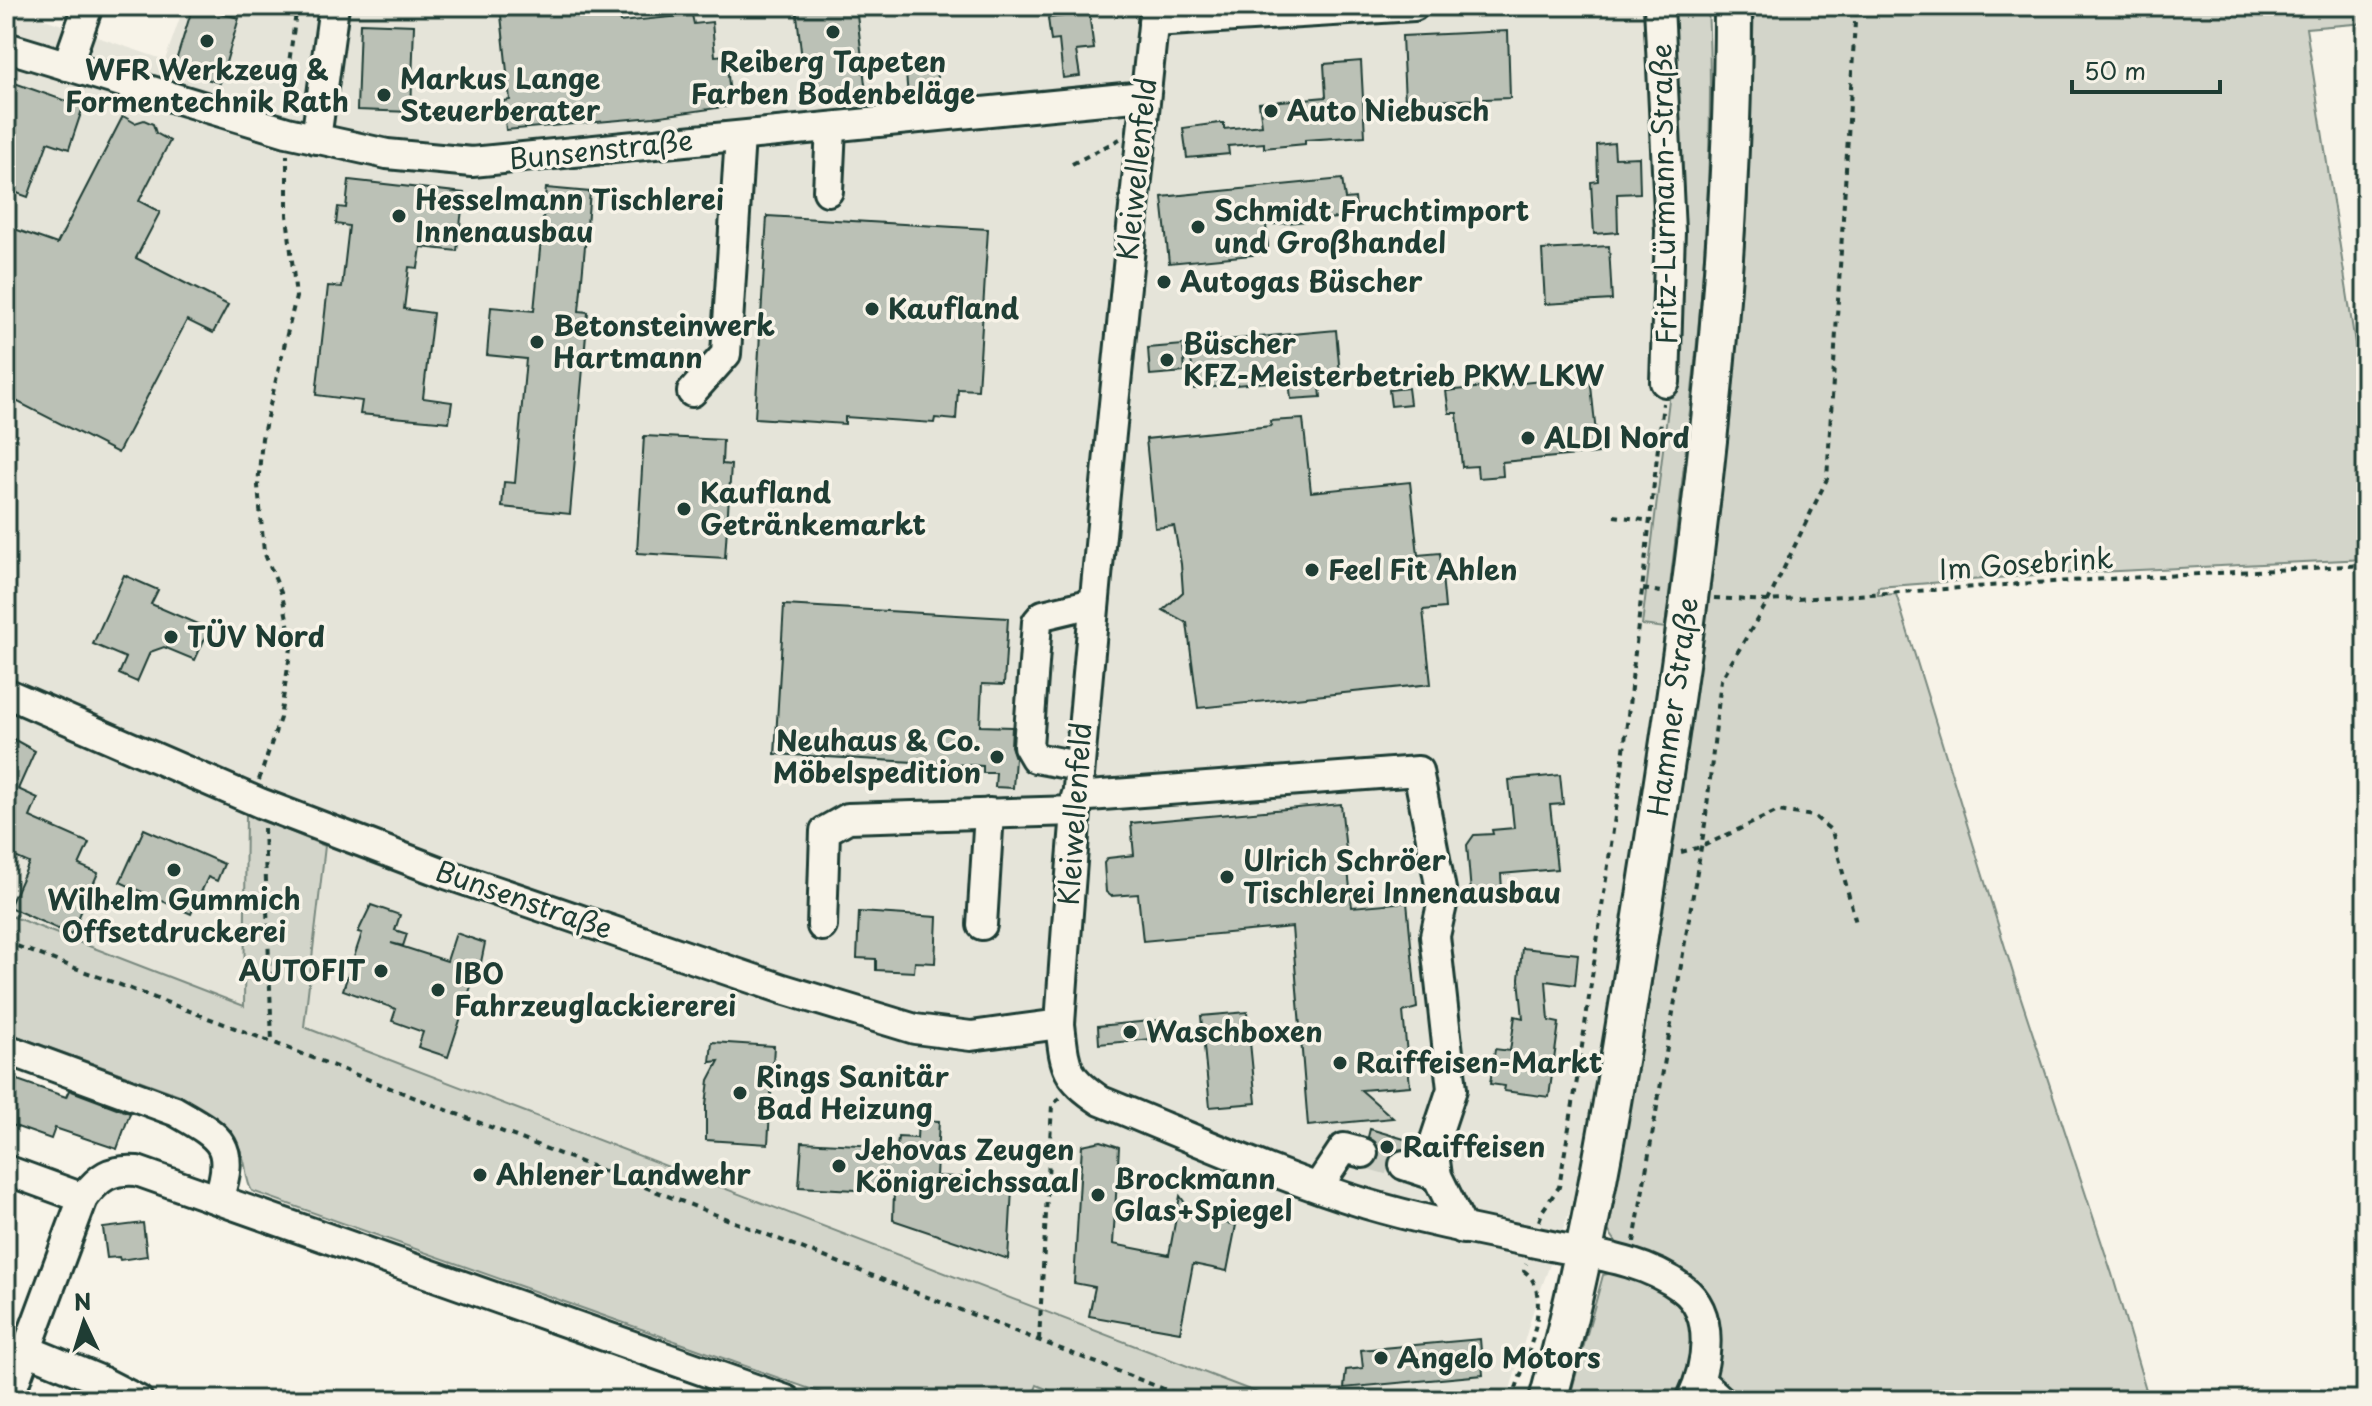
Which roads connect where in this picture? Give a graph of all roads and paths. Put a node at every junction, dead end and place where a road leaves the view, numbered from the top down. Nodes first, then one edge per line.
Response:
1 (88, 6) edge
2 (297, 6) edge
3 (334, 6) edge
4 (1414, 6) edge
5 (1659, 6) edge
6 (1733, 6) edge
7 (1856, 6) edge
8 (1154, 14) edge
9 (6, 47) edge
10 (67, 66) junction
11 (1144, 96) junction
12 (831, 127) junction
13 (1141, 129) junction
14 (287, 132) junction
15 (740, 136) junction
16 (316, 139) junction
17 (1072, 164) dead end
18 (828, 191) dead end
19 (1665, 382) joint
20 (692, 392) dead end
21 (1614, 516) dead end
22 (1652, 521) junction
23 (2366, 565) edge
24 (1688, 596) junction
25 (1768, 601) junction
26 (1093, 603) junction
27 (6, 693) edge
28 (1078, 766) junction
29 (260, 803) junction
30 (1075, 804) junction
31 (989, 813) junction
32 (1701, 847) junction
33 (1651, 859) junction
34 (1856, 923) dead end
35 (982, 925) dead end
36 (822, 926) dead end
37 (6, 942) edge
38 (1060, 1024) junction
39 (272, 1042) junction
40 (6, 1049) edge
41 (1076, 1084) junction
42 (1363, 1153) tunnel mouth
43 (1404, 1165) tunnel mouth
44 (6, 1170) edge
45 (1437, 1176) junction
46 (1318, 1187) junction
47 (83, 1198) junction
48 (218, 1199) junction
49 (1463, 1229) junction
50 (1532, 1242) junction
51 (1585, 1253) junction
52 (1631, 1262) junction
53 (1039, 1340) junction
54 (20, 1346) edge
55 (1704, 1394) edge
56 (8, 1400) edge
57 (138, 1400) edge
58 (786, 1400) edge
59 (1192, 1400) edge
60 (1512, 1400) edge
61 (1548, 1400) edge

1 - 10 street
2 - 14 path
3 - 16 street
4 - 8 street
5 - 19 street, Fritz-Lürmann-Straße
6 - 24 main road, Hammer Straße
7 - 25 path
8 - 11 street, Kleiwellenfeld
9 - 10 street, Bunsenstraße
10 - 14 street, Bunsenstraße
11 - 12 street, Bunsenstraße
11 - 13 street, Kleiwellenfeld
12 - 15 street, Bunsenstraße
12 - 18 street
13 - 17 path
13 - 26 street, Kleiwellenfeld
14 - 16 street, Bunsenstraße
14 - 29 path
15 - 16 street, Bunsenstraße
15 - 20 street
19 - 22 path
21 - 22 path
22 - 50 path
23 - 25 path, Im Gosebrink
24 - 25 path, Im Gosebrink
24 - 33 main road, Hammer Straße
25 - 32 path
26 - 28 street, Kleiwellenfeld
26 - 28 street
27 - 29 street, Bunsenstraße
28 - 30 street, Kleiwellenfeld
29 - 38 street, Bunsenstraße
29 - 39 path
30 - 31 street
30 - 38 street, Kleiwellenfeld
30 - 45 street
31 - 35 street
31 - 36 street
32 - 33 path
32 - 34 path
32 - 52 path
33 - 51 main road, Hammer Straße
37 - 39 path
38 - 41 street, Kleiwellenfeld
39 - 53 path
40 - 48 street
41 - 46 street
41 - 53 path
42 - 46 street
43 - 45 street
44 - 47 street
45 - 49 street
46 - 49 street
47 - 48 street
47 - 54 street
48 - 58 street
49 - 50 street
50 - 51 street
50 - 60 path
51 - 52 street
51 - 61 main road, Hammer Straße
52 - 55 street
53 - 59 path
54 - 56 street
54 - 57 street

